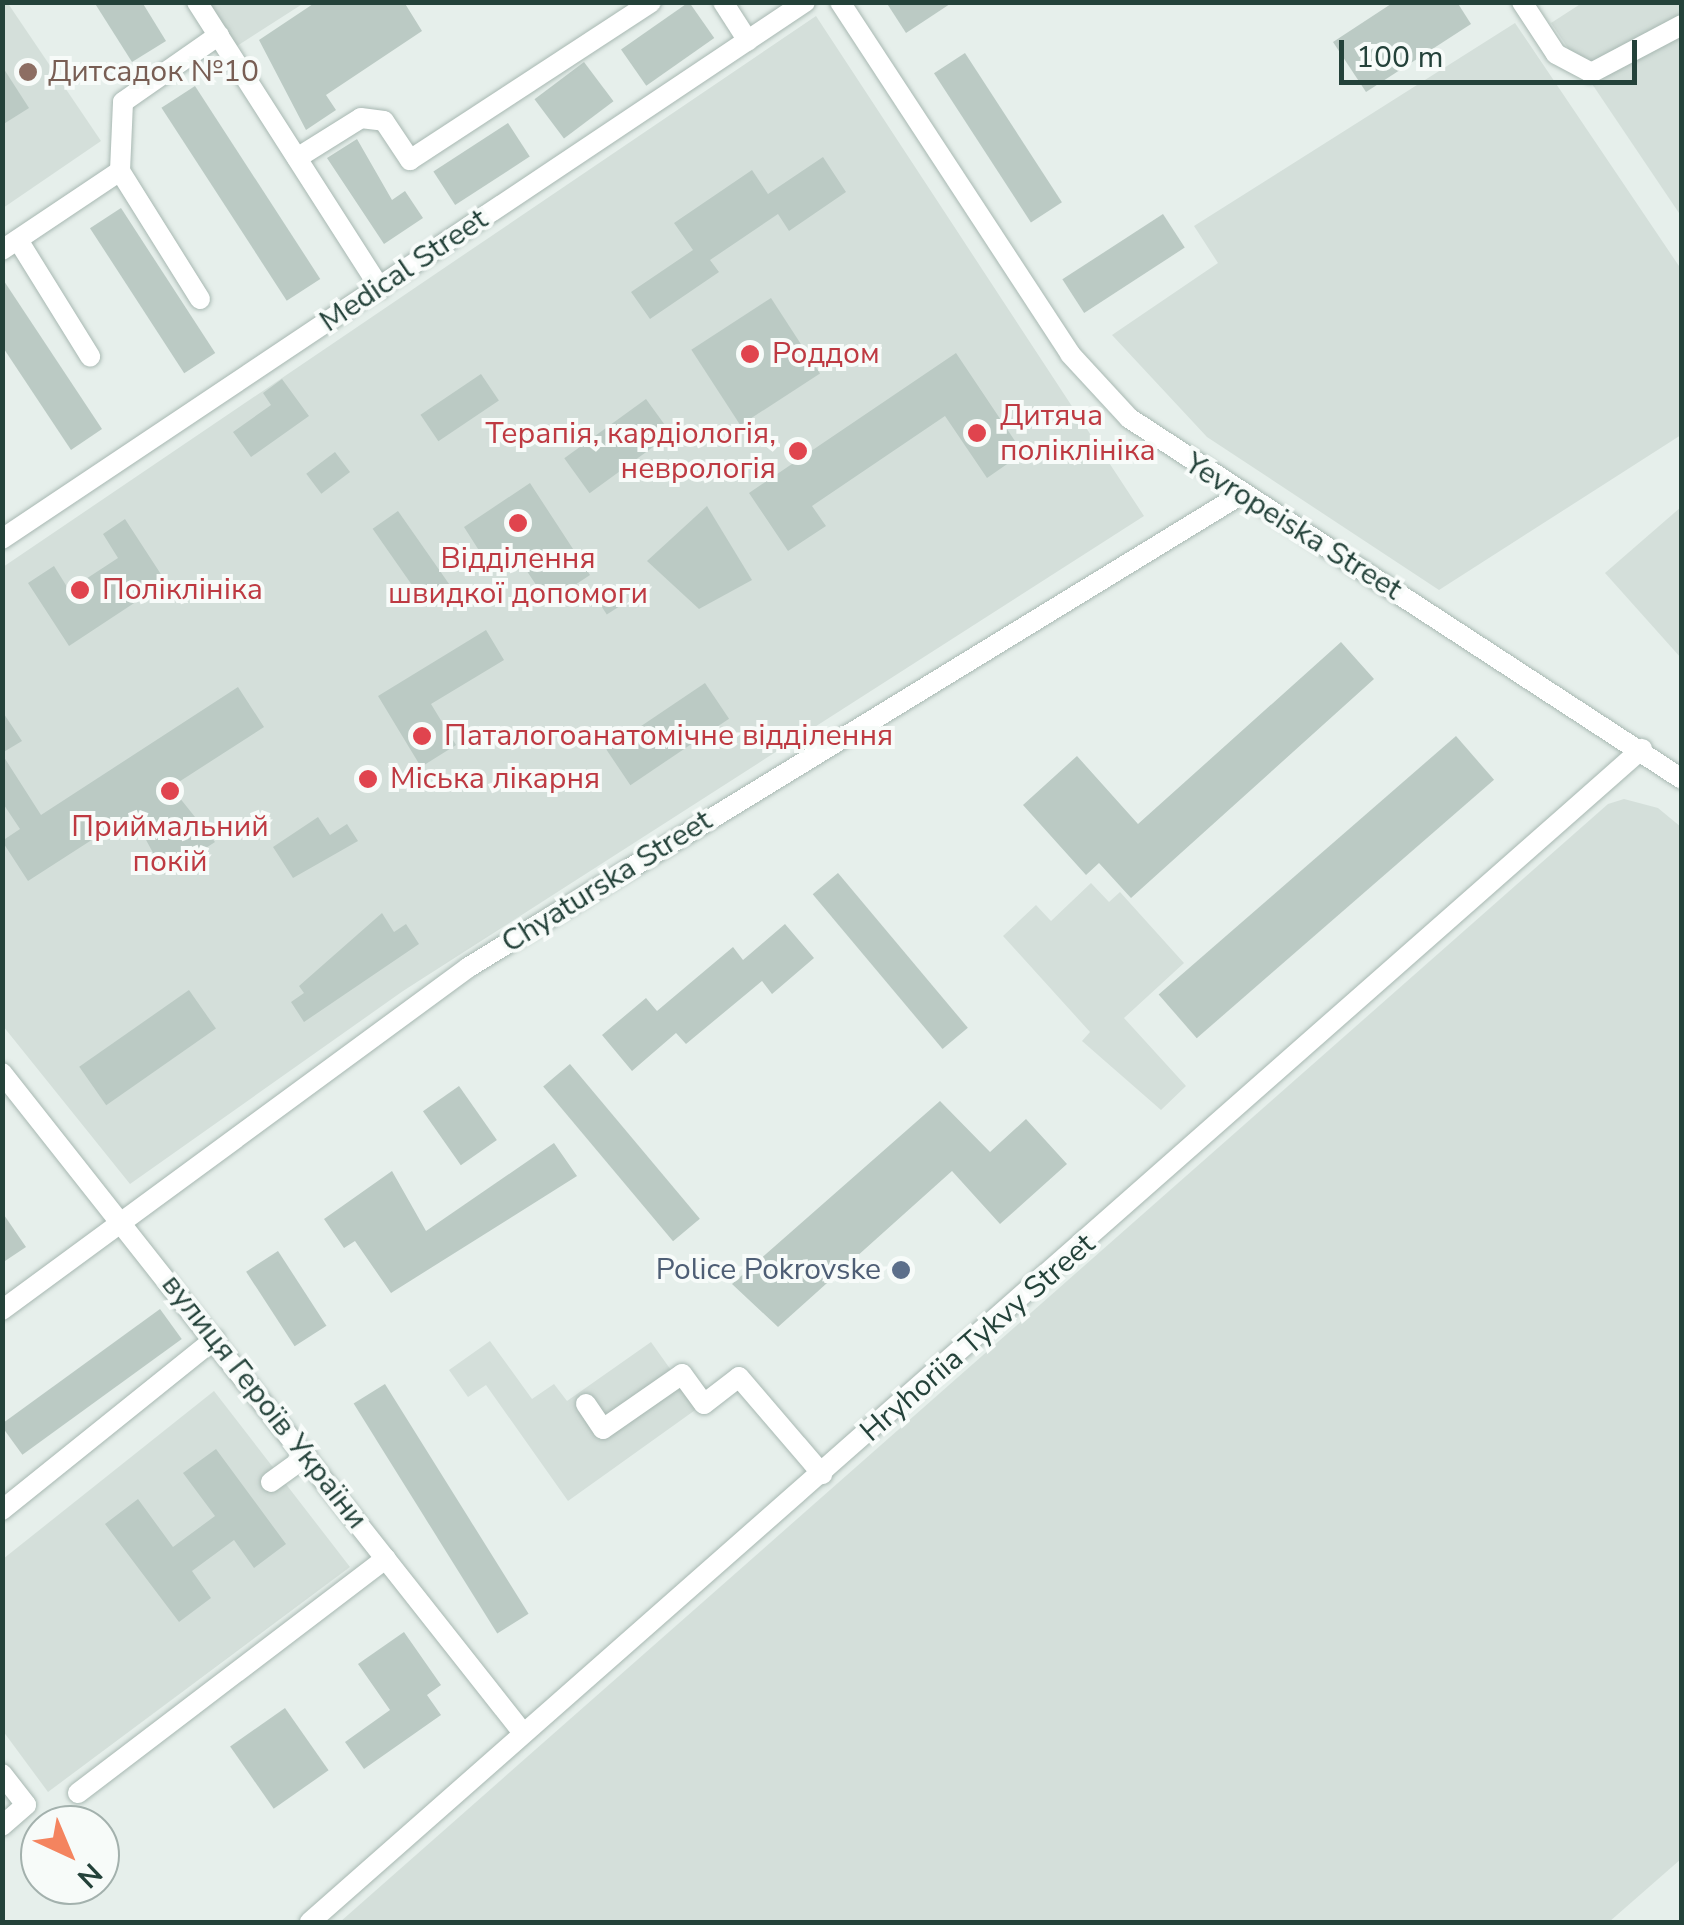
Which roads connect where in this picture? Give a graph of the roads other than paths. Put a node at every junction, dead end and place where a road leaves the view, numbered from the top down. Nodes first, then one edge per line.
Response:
1 (196, 2) edge
2 (651, 2) edge
3 (722, 2) edge
4 (805, 2) edge
5 (840, 2) edge
6 (1522, 2) edge
7 (1682, 25) edge
8 (219, 35) junction
9 (748, 41) junction
10 (297, 158) junction
11 (120, 171) junction
12 (10, 245) edge
13 (380, 288) junction
14 (200, 299) dead end
15 (90, 356) dead end
16 (1240, 494) junction
17 (2, 539) edge
18 (1642, 749) junction
19 (1682, 779) edge
20 (2, 1073) edge
21 (123, 1220) junction
22 (2, 1310) edge
23 (215, 1339) junction
24 (586, 1404) dead end
25 (307, 1456) junction
26 (822, 1474) junction
27 (272, 1482) dead end
28 (2, 1510) edge
29 (386, 1558) junction
30 (523, 1733) junction
31 (2, 1774) edge
32 (78, 1793) dead end
33 (2, 1826) edge
34 (310, 1922) edge

1 - 8 street
2 - 10 street
3 - 9 street
4 - 9 street, Medical Street
5 - 16 street, Yevropeiska Street
6 - 7 street
8 - 10 street
8 - 11 street
9 - 13 street, Medical Street
10 - 13 street
11 - 12 street
11 - 14 street
12 - 15 street
13 - 17 street, Medical Street
16 - 18 street, Yevropeiska Street
16 - 21 street, Chyaturska Street
18 - 19 street, Yevropeiska Street
18 - 26 street, Hryhoriia Tykvy Street
20 - 21 street, вулиця Героїв України
21 - 22 street, Chyaturska Street
21 - 23 street, вулиця Героїв України
23 - 25 street, вулиця Героїв України
23 - 28 street
24 - 26 street
25 - 27 street
25 - 29 street, вулиця Героїв України
26 - 30 street, Hryhoriia Tykvy Street
29 - 30 street, вулиця Героїв України
29 - 32 street
30 - 34 street, Hryhoriia Tykvy Street
31 - 33 street

